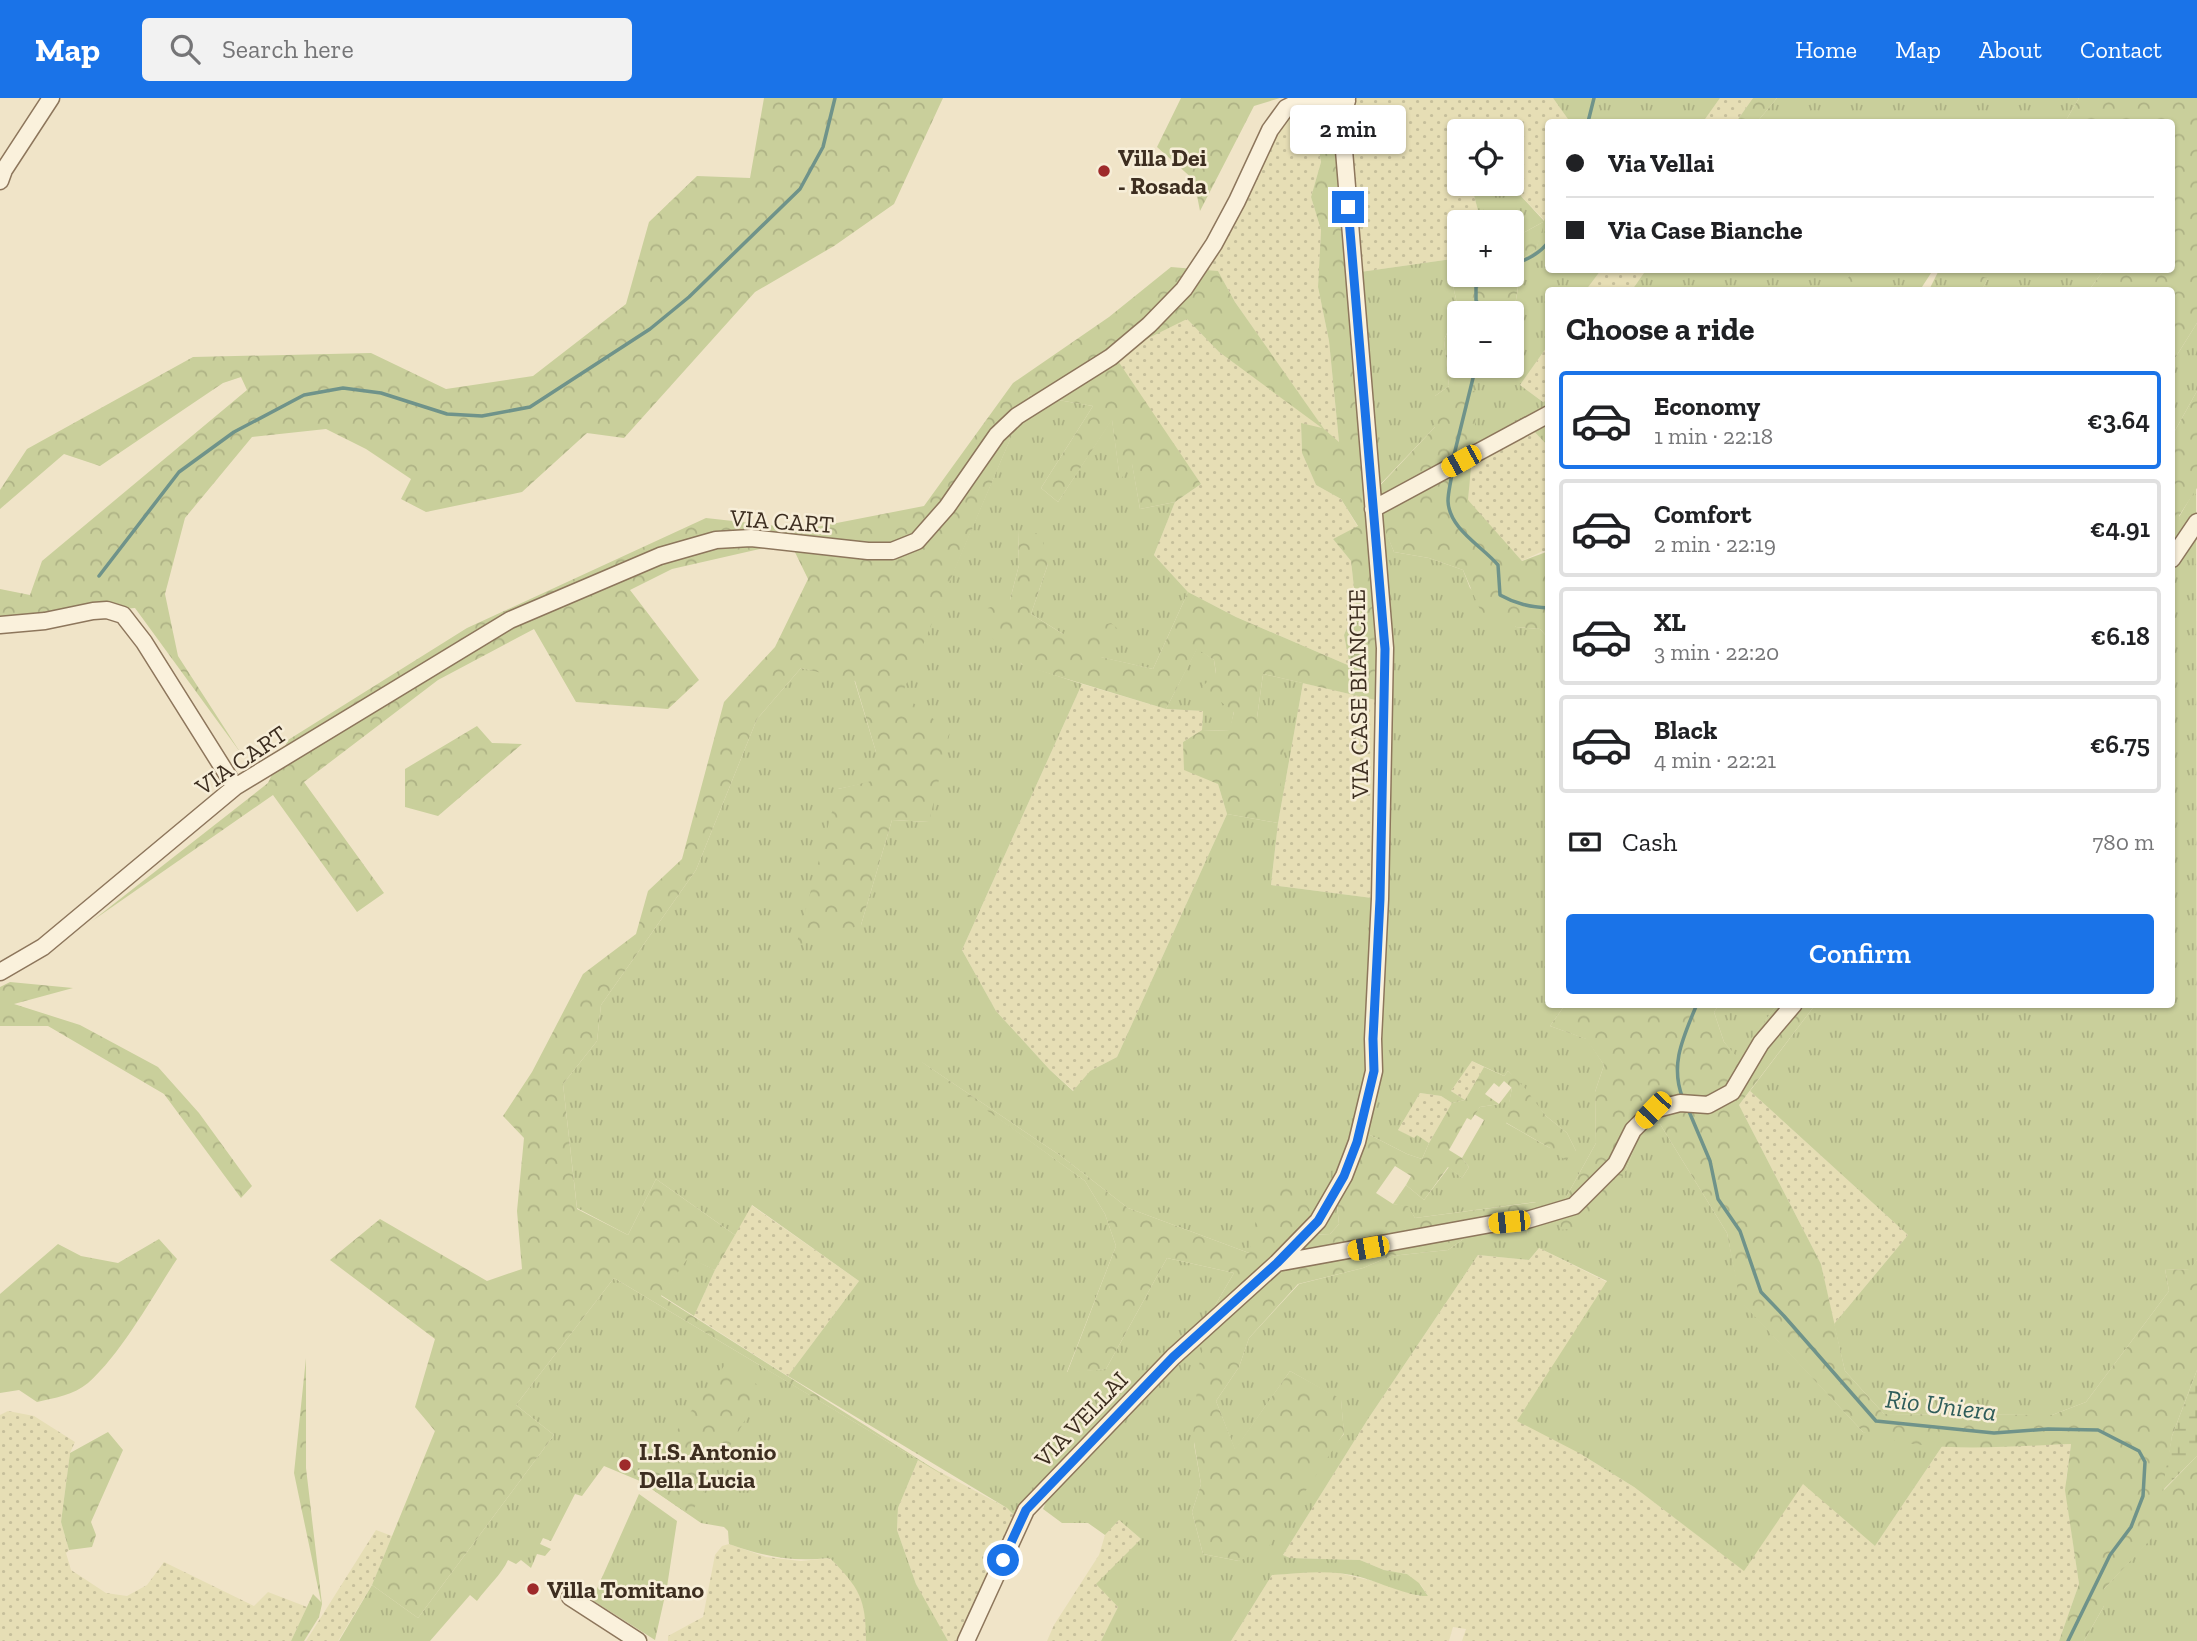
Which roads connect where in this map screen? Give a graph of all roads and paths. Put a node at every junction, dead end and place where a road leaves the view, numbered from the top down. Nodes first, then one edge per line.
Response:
1 (51, 98) edge
2 (1347, 99) edge
3 (0, 181) edge
4 (1545, 416) edge
5 (1373, 509) junction
6 (2197, 522) edge
7 (2175, 555) edge
8 (0, 625) edge
9 (235, 787) junction
10 (0, 972) edge
11 (1791, 1008) edge
12 (1277, 1263) junction
13 (570, 1597) dead end
14 (638, 1641) edge
15 (966, 1641) edge

1 - 3 street
2 - 5 street, VIA CASE BIANCHE
2 - 9 street, VIA CART
4 - 5 street
5 - 12 street, VIA CASE BIANCHE
6 - 7 street
8 - 9 street
9 - 10 street, VIA CART
11 - 12 street
12 - 15 street, VIA VELLAI
13 - 14 street

